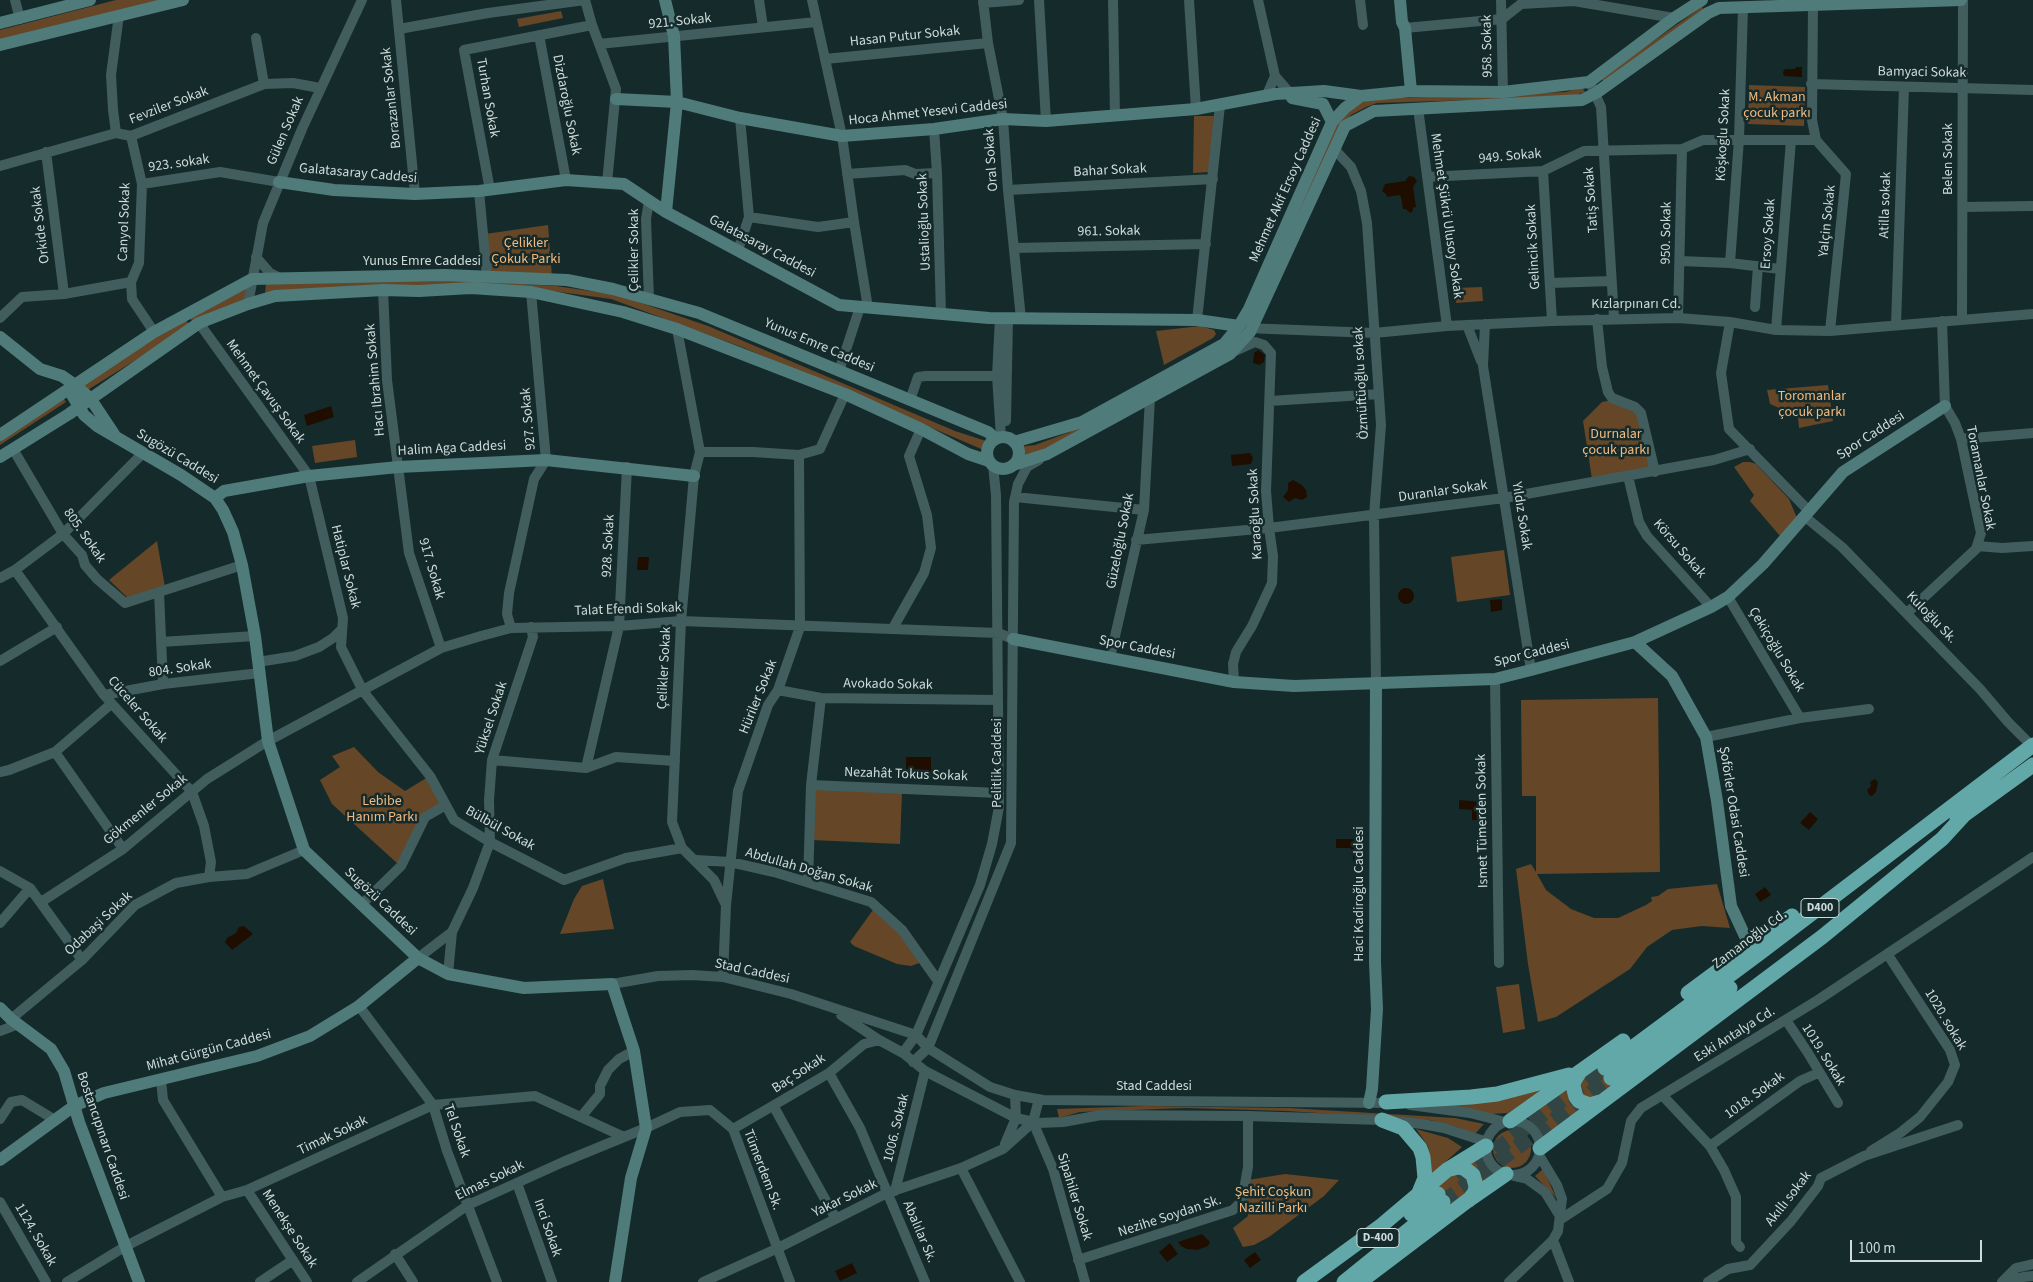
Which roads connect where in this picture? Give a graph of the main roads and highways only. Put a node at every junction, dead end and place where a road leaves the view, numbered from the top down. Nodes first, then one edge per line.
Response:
1 (2033, 746) edge
2 (2033, 766) edge
3 (1965, 814) junction
4 (1942, 815) junction
5 (1580, 1072) junction
6 (1386, 1102) road end
7 (1600, 1102) junction
8 (1382, 1120) road end
9 (1507, 1122) road end
10 (1486, 1144) road end
11 (1539, 1152) road end
12 (1447, 1170) junction
13 (1508, 1175) road end
14 (1418, 1195) junction
15 (1468, 1201) junction
16 (1304, 1282) edge
17 (1319, 1282) edge
18 (1344, 1282) edge
19 (1360, 1282) edge

1 - 4 highway, Zamanoğlu Cd. / D400
2 - 3 highway, Zamanoğlu Cd. / D400
3 - 4 highway, Zamanoğlu Cd. / D400
3 - 7 highway
4 - 5 highway
5 - 6 highway
5 - 7 highway
5 - 9 highway
7 - 11 highway
8 - 14 highway
10 - 12 highway
12 - 14 highway
12 - 15 highway
13 - 15 highway
14 - 16 highway
15 - 19 highway
17 - 18 highway, D-400

